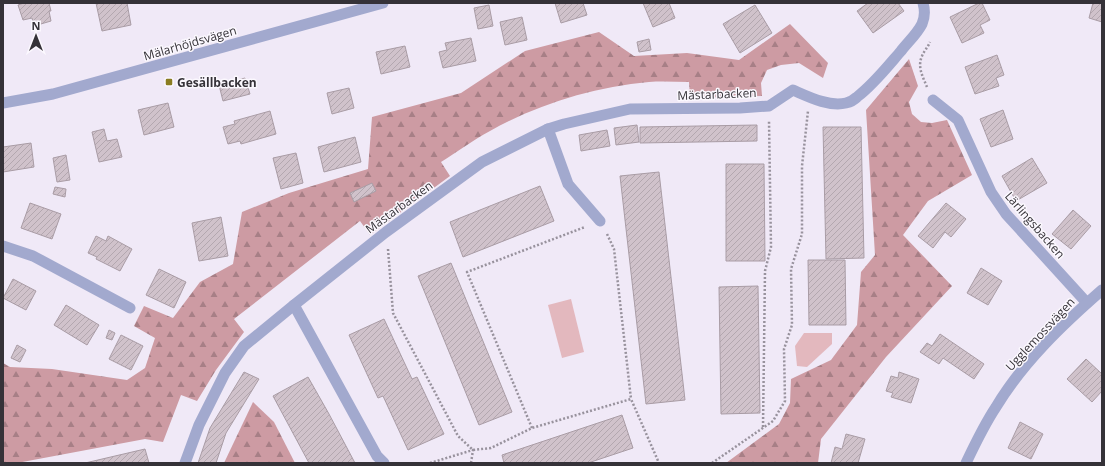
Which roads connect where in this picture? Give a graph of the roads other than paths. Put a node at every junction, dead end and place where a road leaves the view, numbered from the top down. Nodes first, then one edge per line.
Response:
1 (383, 3) edge
2 (923, 3) edge
3 (933, 100) road end
4 (3, 103) edge
5 (548, 129) junction
6 (600, 221) road end
7 (3, 246) edge
8 (1102, 290) edge
9 (1087, 303) junction
10 (294, 305) junction
11 (130, 308) dead end
12 (185, 463) edge
13 (384, 463) edge
14 (966, 463) edge

1 - 4 street, Mälarhöjdsvägen
2 - 5 street, Mästarbacken
3 - 9 street, Lärlingsbacken
5 - 6 street
5 - 10 street, Mästarbacken
7 - 11 street
8 - 9 street, Ugglemossvägen
9 - 14 street, Ugglemossvägen
10 - 12 street, Mästarbacken
10 - 13 street

